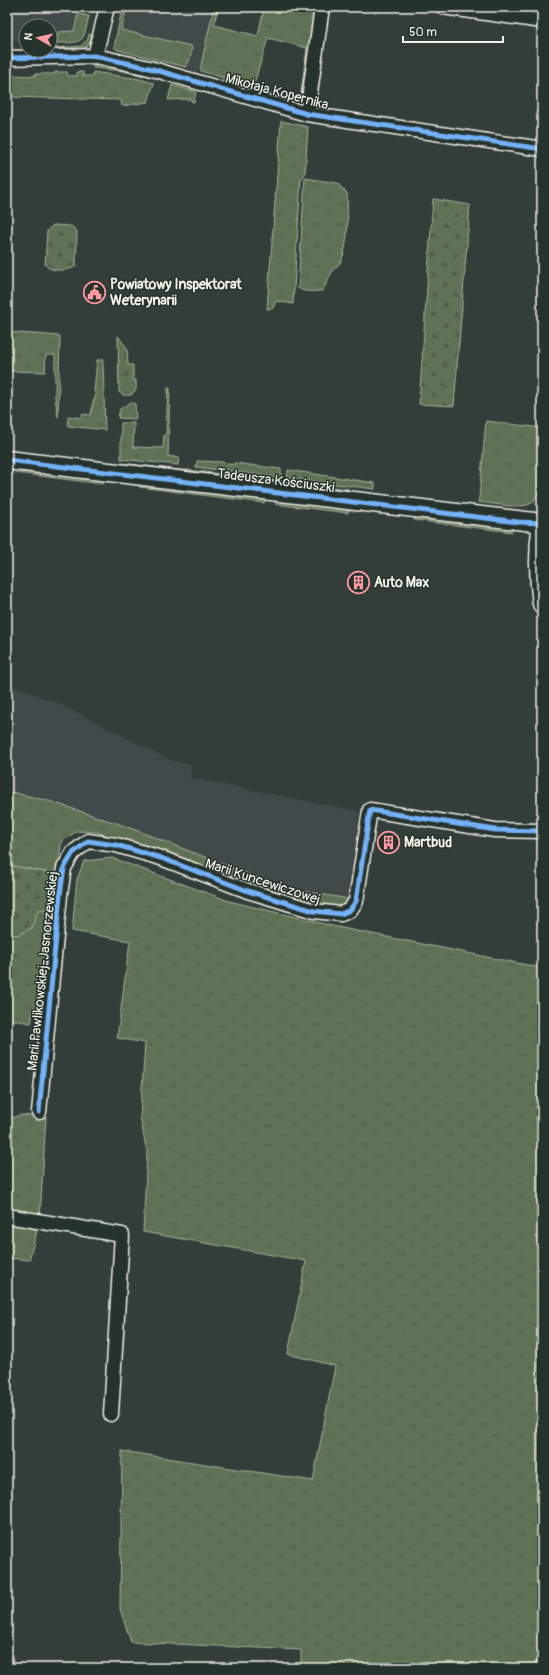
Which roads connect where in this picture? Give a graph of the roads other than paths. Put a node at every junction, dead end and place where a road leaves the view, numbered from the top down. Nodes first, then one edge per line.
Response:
1 (107, 7) edge
2 (322, 7) edge
3 (443, 7) edge
4 (542, 20) edge
5 (95, 56) junction
6 (7, 58) edge
7 (307, 114) junction
8 (542, 149) edge
9 (7, 460) edge
10 (542, 523) edge
11 (542, 604) edge
12 (542, 831) edge
13 (88, 841) joint
14 (40, 1112) dead end
15 (7, 1216) edge
16 (111, 1414) dead end

1 - 5 street
2 - 7 street
3 - 4 street
5 - 6 street, Mikołaja Kopernika
5 - 7 street, Mikołaja Kopernika
7 - 8 street, Mikołaja Kopernika
9 - 10 street, Tadeusza Kościuszki
10 - 11 street
12 - 13 street, Marii Kuncewiczowej
13 - 14 street, Marii Pawlikowskiej-Jasnorzewskiej
15 - 16 street

